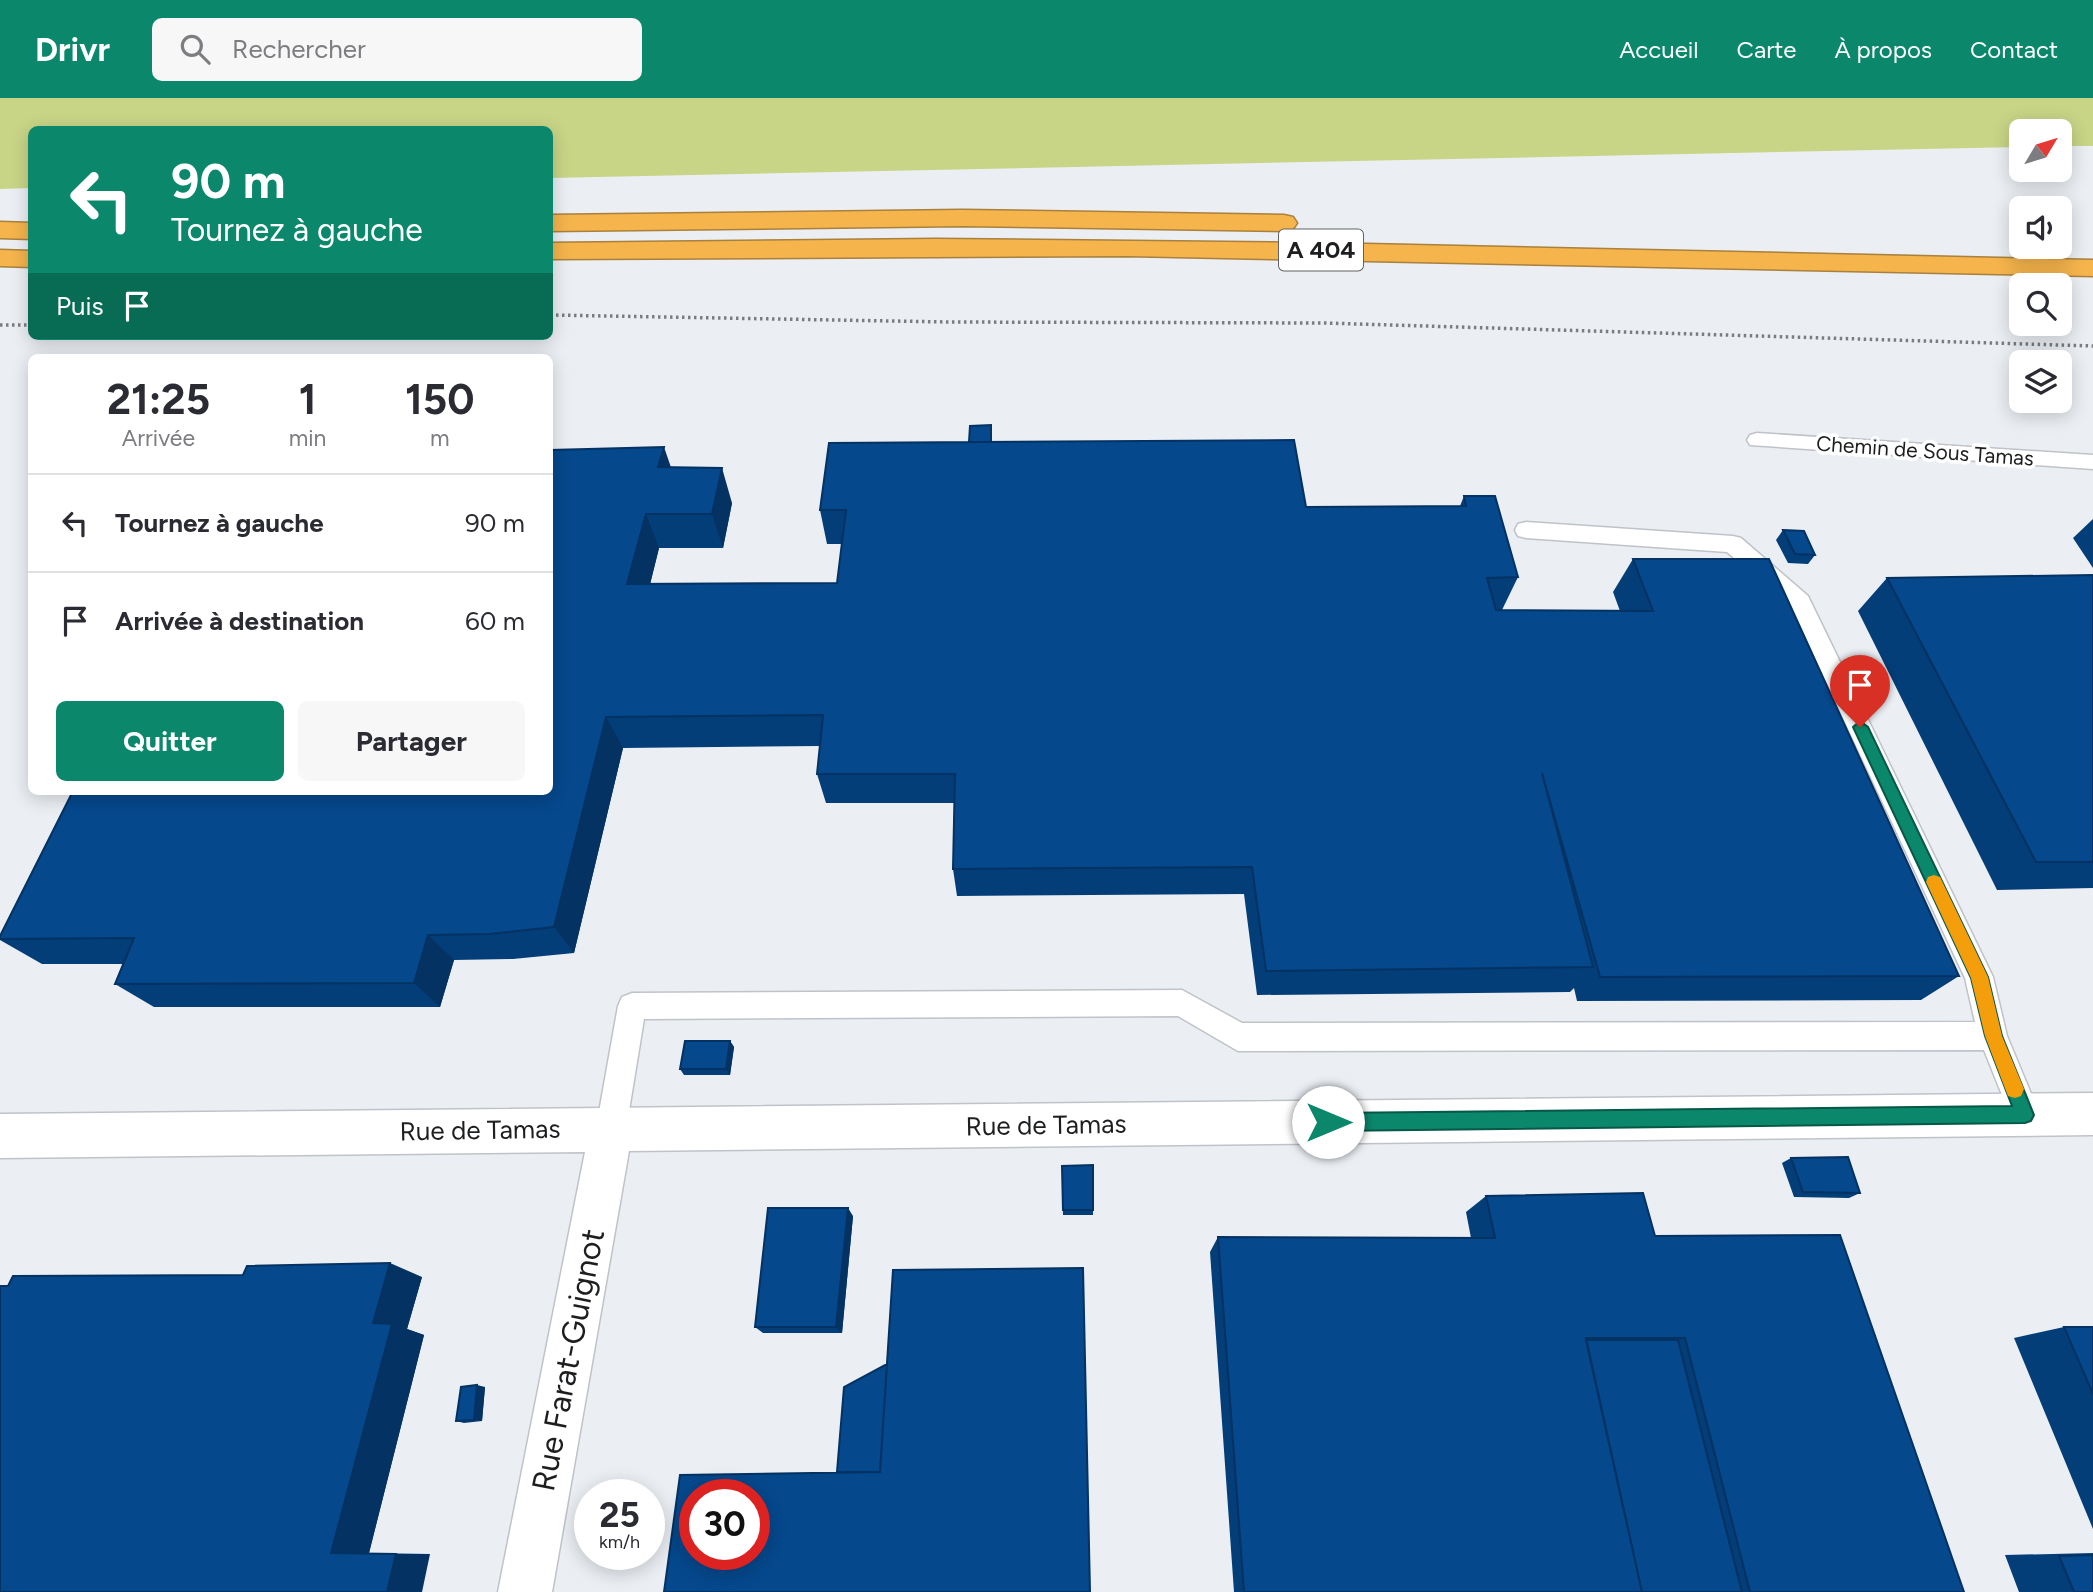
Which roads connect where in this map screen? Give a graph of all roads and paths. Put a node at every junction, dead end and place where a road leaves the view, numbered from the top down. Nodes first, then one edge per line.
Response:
1 (553, 223) edge
2 (1307, 223) dead end
3 (0, 230) edge
4 (28, 231) edge
5 (553, 251) edge
6 (0, 258) edge
7 (28, 259) edge
8 (2093, 268) edge
9 (553, 315) edge
10 (28, 324) edge
11 (0, 325) edge
12 (2093, 346) edge
13 (1757, 440) dead end
14 (2093, 462) edge
15 (1526, 530) dead end
16 (1993, 1036) junction
17 (2093, 1114) edge
18 (2025, 1115) junction
19 (611, 1129) junction
20 (0, 1136) edge
21 (525, 1592) edge

1 - 2 highway, A 404
3 - 4 highway
5 - 8 highway, A 404
6 - 7 highway
9 - 12 path
10 - 11 path
13 - 14 lane, Chemin de Sous Tamas
15 - 16 lane
16 - 18 lane
16 - 19 lane
17 - 18 street, Rue de Tamas
18 - 19 street, Rue de Tamas
19 - 20 street, Rue de Tamas
19 - 21 street, Rue Farat-Guignot

